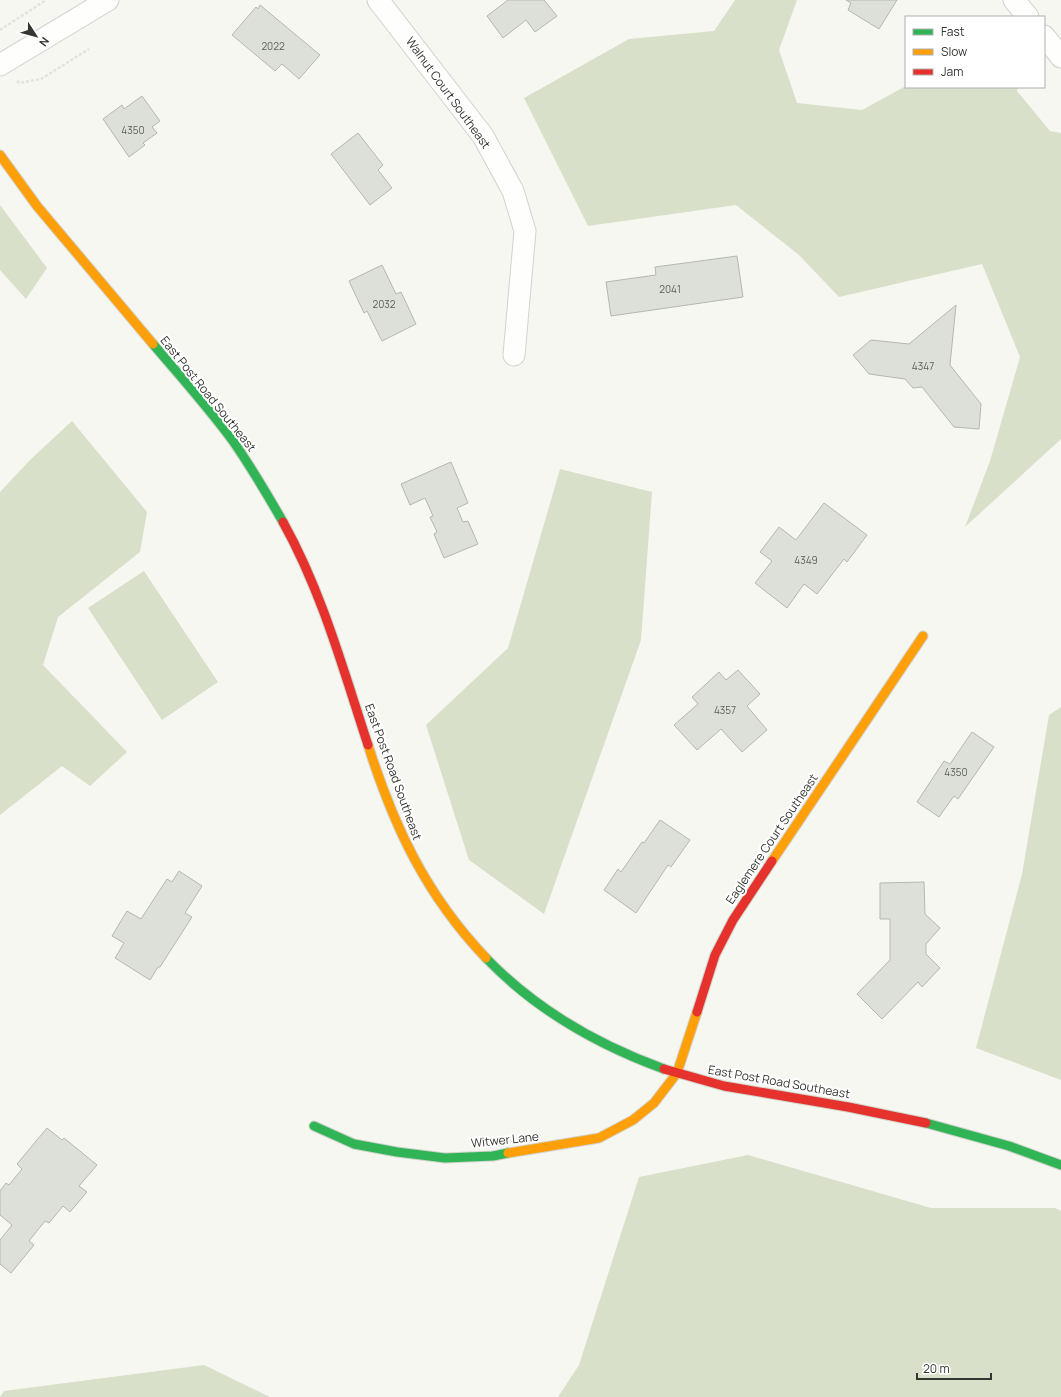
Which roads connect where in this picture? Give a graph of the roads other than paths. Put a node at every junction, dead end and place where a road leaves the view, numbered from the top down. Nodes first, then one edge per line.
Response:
1 (108, 0) edge
2 (378, 0) edge
3 (1014, 0) edge
4 (1027, 16) edge
5 (1045, 37) edge
6 (1061, 57) edge
7 (7, 72) edge
8 (0, 155) edge
9 (514, 355) dead end
10 (923, 636) dead end
11 (677, 1073) junction
12 (314, 1126) dead end
13 (1061, 1165) edge

1 - 7 street
2 - 9 street, Walnut Court Southeast
3 - 4 street
5 - 6 street
8 - 11 main road, East Post Road Southeast
10 - 11 main road, Eaglemere Court Southeast
11 - 12 main road, Witwer Lane
11 - 13 main road, East Post Road Southeast

